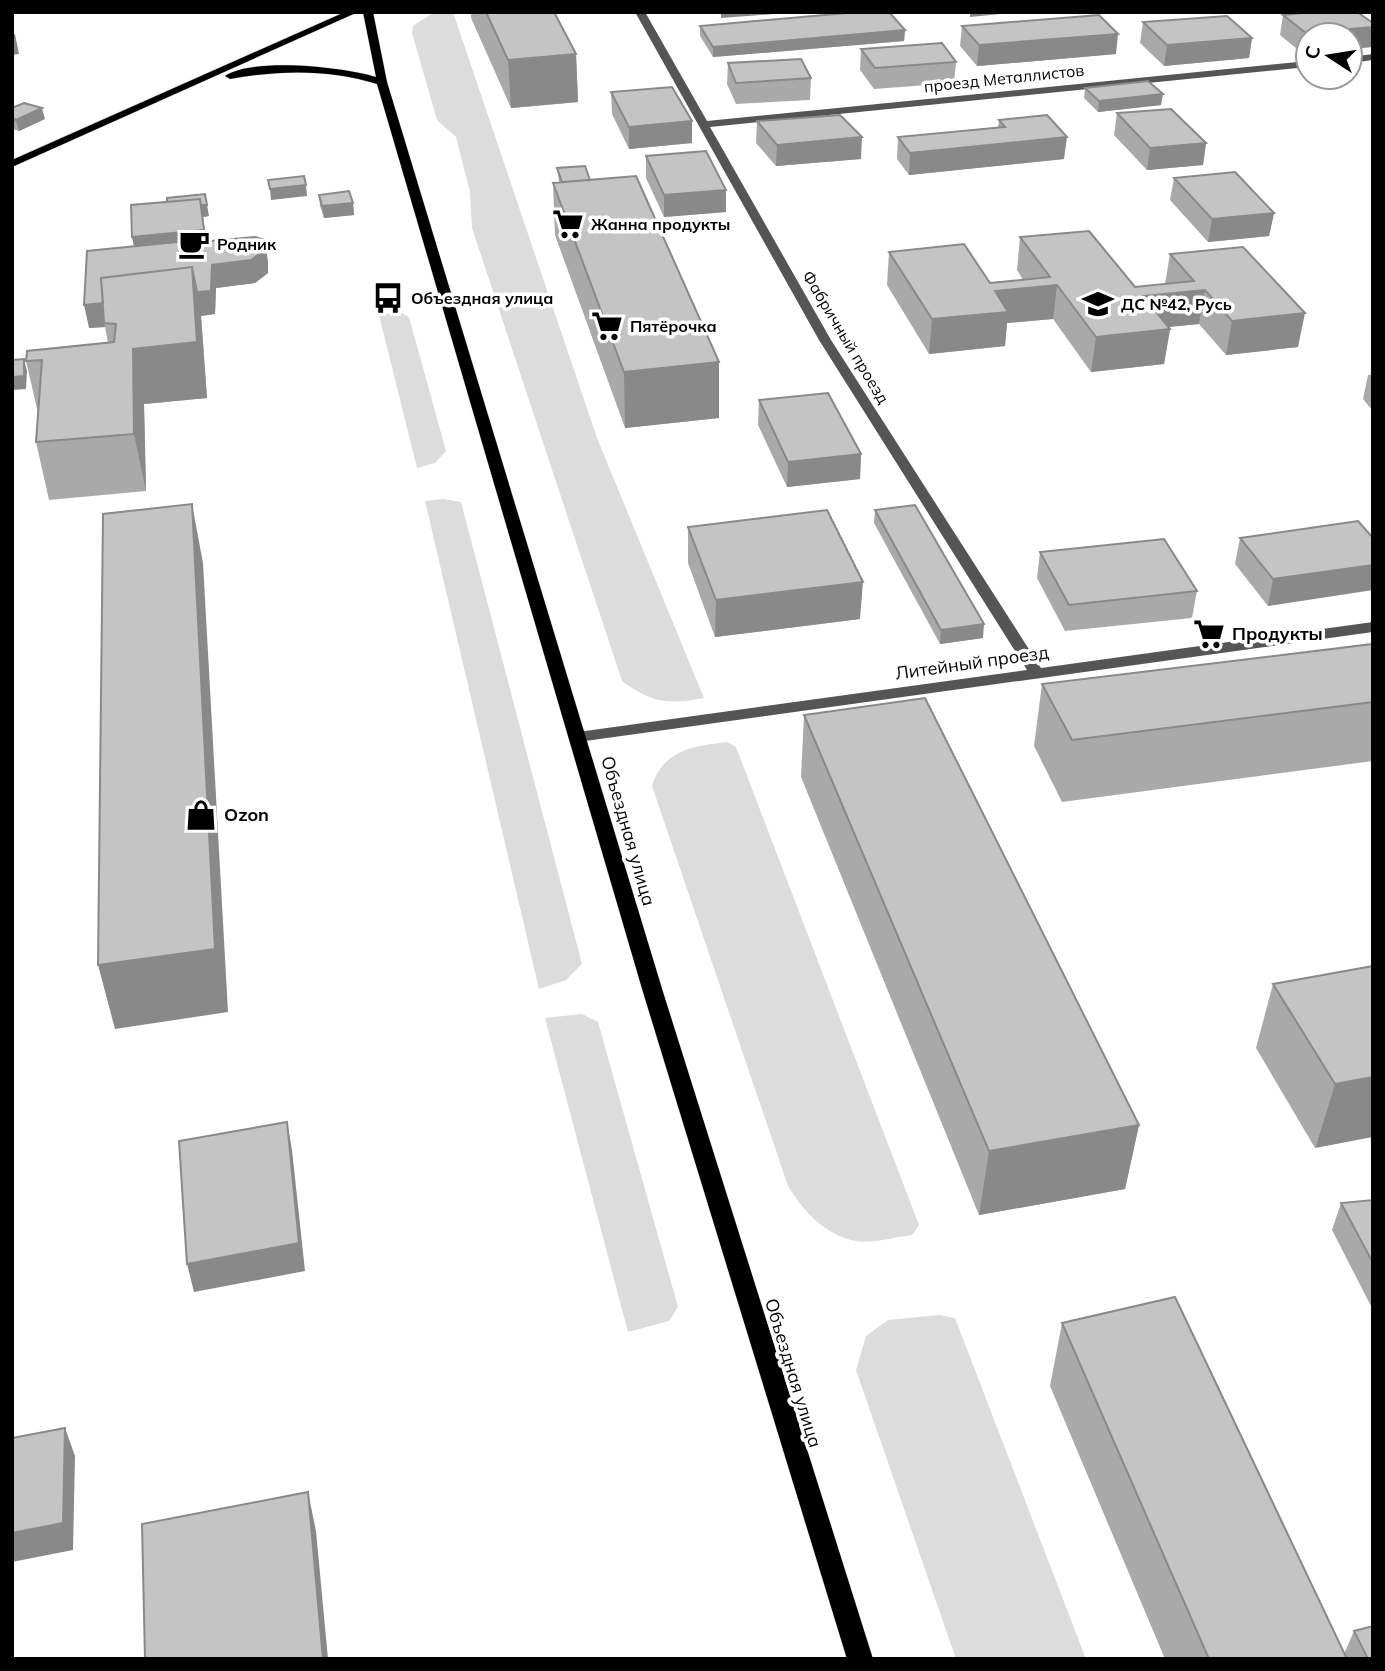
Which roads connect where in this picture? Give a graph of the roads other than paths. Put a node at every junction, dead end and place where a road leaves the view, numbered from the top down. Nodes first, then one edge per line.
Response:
1 (353, 12) edge
2 (369, 12) edge
3 (640, 12) edge
4 (1294, 65) edge
5 (382, 82) junction
6 (199, 83) junction
7 (704, 124) junction
8 (12, 164) edge
9 (1373, 627) edge
10 (1036, 672) junction
11 (578, 737) junction
12 (860, 1659) edge

1 - 6 main road
2 - 5 main road, Объездная улица
3 - 7 street, Фабричный проезд
4 - 7 street, проезд Металлистов
5 - 6 main road
5 - 11 main road, Объездная улица
6 - 8 main road
7 - 10 street, Фабричный проезд
9 - 10 street, Литейный проезд
10 - 11 street, Литейный проезд
11 - 12 main road, Объездная улица

